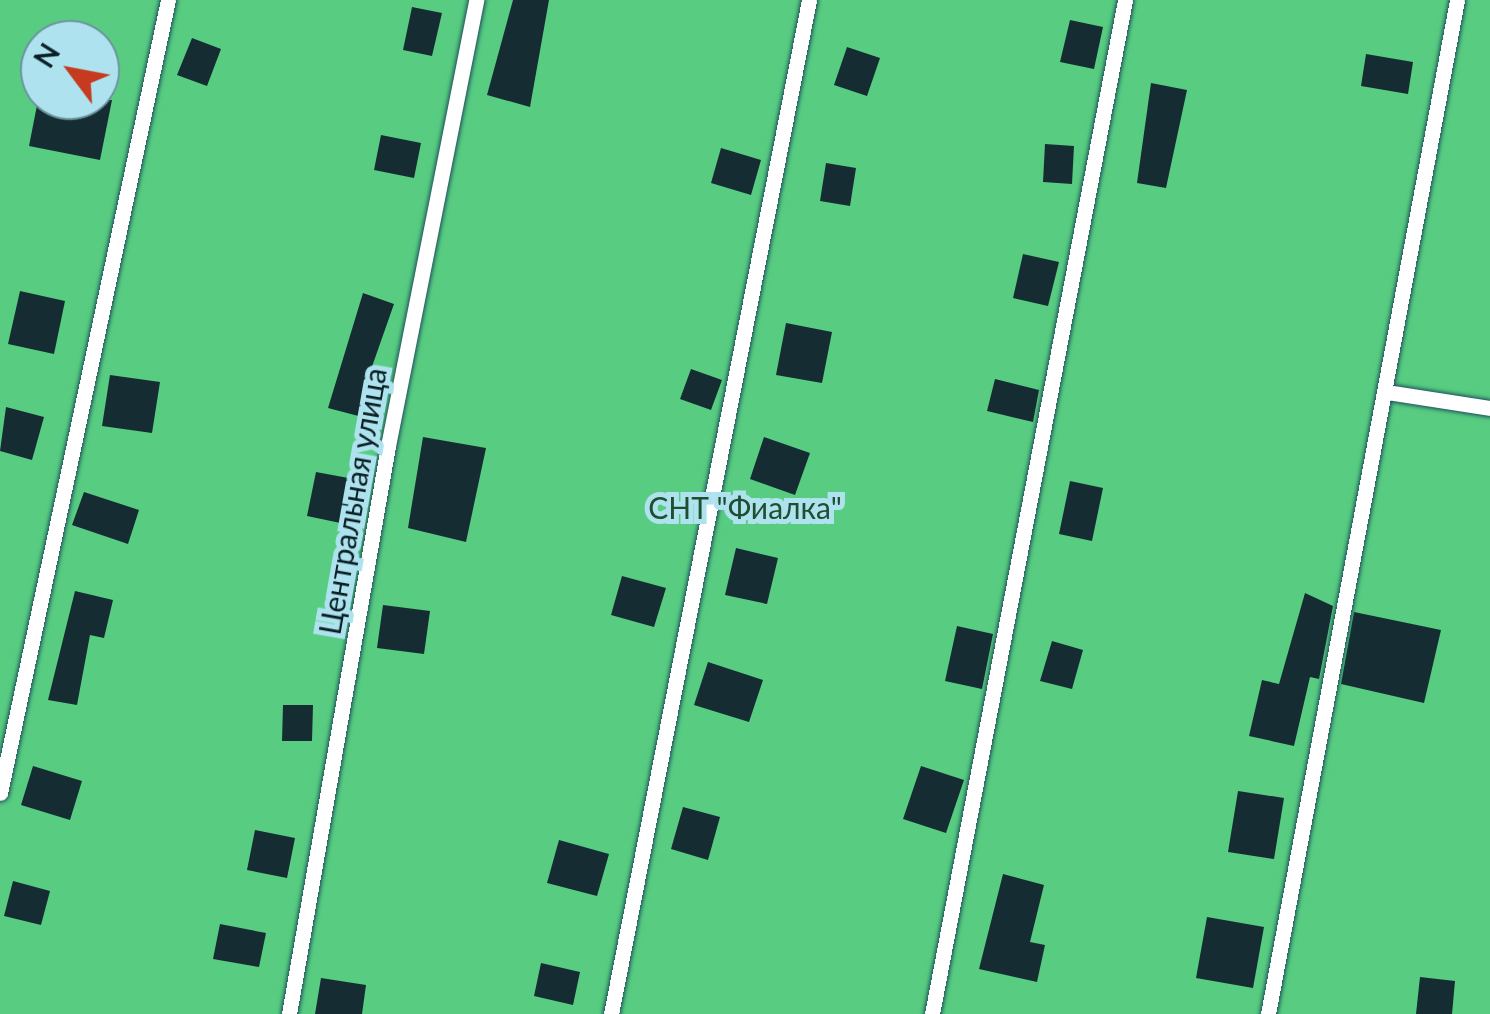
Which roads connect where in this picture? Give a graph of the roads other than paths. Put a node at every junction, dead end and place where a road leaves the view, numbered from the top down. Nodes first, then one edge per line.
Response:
1 (168, 0) edge
2 (476, 0) edge
3 (810, 0) edge
4 (1125, 0) edge
5 (1457, 0) edge
6 (1387, 392) junction
7 (1490, 408) edge
8 (0, 793) edge
9 (290, 1014) edge
10 (611, 1014) edge
11 (932, 1014) edge
12 (1268, 1014) edge

1 - 8 lane
2 - 9 lane, Центральная улица
3 - 10 lane
4 - 11 lane
5 - 6 lane
6 - 7 lane
6 - 12 lane

